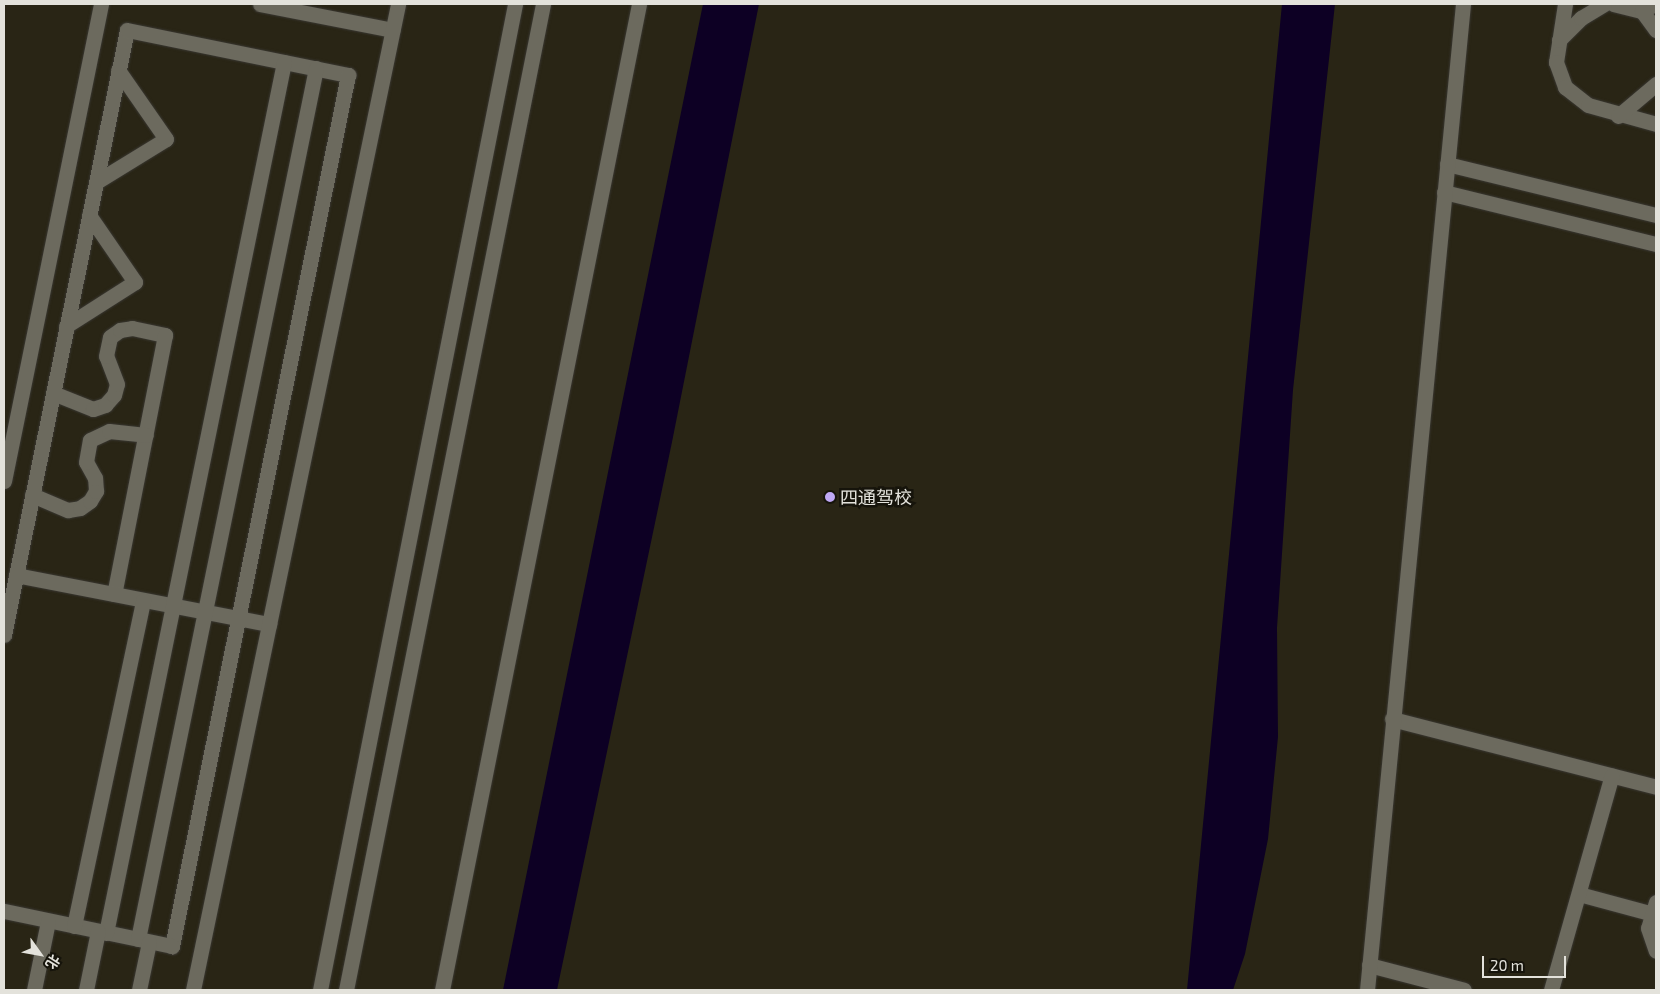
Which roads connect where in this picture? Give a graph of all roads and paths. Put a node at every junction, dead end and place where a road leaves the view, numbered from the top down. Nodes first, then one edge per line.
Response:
1 (101, 4) edge
2 (260, 4) edge
3 (398, 4) edge
4 (515, 4) edge
5 (543, 4) edge
6 (639, 4) edge
7 (1463, 4) edge
8 (1565, 4) edge
9 (1604, 4) edge
10 (1613, 4) edge
11 (1649, 7) edge
12 (392, 30) junction
13 (1656, 30) edge
14 (1558, 40) junction
15 (284, 62) junction
16 (316, 68) junction
17 (118, 70) junction
18 (1656, 84) edge
19 (1618, 116) junction
20 (1656, 124) edge
21 (1447, 164) junction
22 (96, 182) junction
23 (1444, 192) junction
24 (89, 215) junction
25 (1656, 215) edge
26 (1656, 244) edge
27 (66, 326) junction
28 (53, 393) junction
29 (146, 435) junction
30 (4, 481) edge
31 (32, 495) junction
32 (16, 575) junction
33 (114, 594) junction
34 (143, 600) junction
35 (173, 606) junction
36 (205, 612) junction
37 (238, 618) junction
38 (269, 624) junction
39 (4, 635) edge
40 (1392, 718) junction
41 (1612, 775) junction
42 (1656, 787) edge
43 (1578, 894) junction
44 (1653, 907) edge
45 (4, 911) edge
46 (48, 920) junction
47 (74, 926) junction
48 (102, 932) junction
49 (144, 941) junction
50 (1656, 951) edge
51 (1369, 965) junction
52 (34, 990) edge
53 (86, 990) edge
54 (138, 990) edge
55 (193, 990) edge
56 (320, 990) edge
57 (346, 990) edge
58 (442, 990) edge
59 (1367, 990) edge
60 (1464, 990) edge
61 (1551, 990) edge

1 - 30 lane
2 - 12 lane
3 - 12 lane
4 - 56 lane
5 - 57 lane
6 - 58 lane
7 - 21 lane
8 - 14 lane
9 - 14 lane
10 - 11 lane
11 - 13 lane
12 - 38 lane
14 - 19 lane
15 - 16 lane
15 - 17 lane
15 - 35 lane
16 - 36 lane
16 - 37 lane
17 - 22 lane
17 - 22 lane
18 - 19 lane
19 - 20 lane
21 - 23 lane
21 - 25 lane
22 - 24 lane
23 - 26 lane
23 - 40 lane
24 - 27 lane
24 - 27 lane
27 - 28 lane
28 - 29 lane
28 - 31 lane
29 - 31 lane
29 - 33 lane
31 - 32 lane
32 - 33 lane
32 - 39 lane
33 - 34 lane
34 - 35 lane
34 - 47 lane
35 - 36 lane
35 - 48 lane
36 - 37 lane
36 - 49 lane
37 - 38 lane
37 - 49 lane
38 - 55 lane
40 - 41 lane
40 - 51 lane
41 - 42 lane
41 - 43 lane
43 - 44 lane
43 - 61 lane
44 - 50 lane
45 - 46 lane
46 - 47 lane
46 - 52 lane
47 - 48 lane
48 - 49 lane
48 - 53 lane
49 - 54 lane
51 - 59 lane
51 - 60 lane

